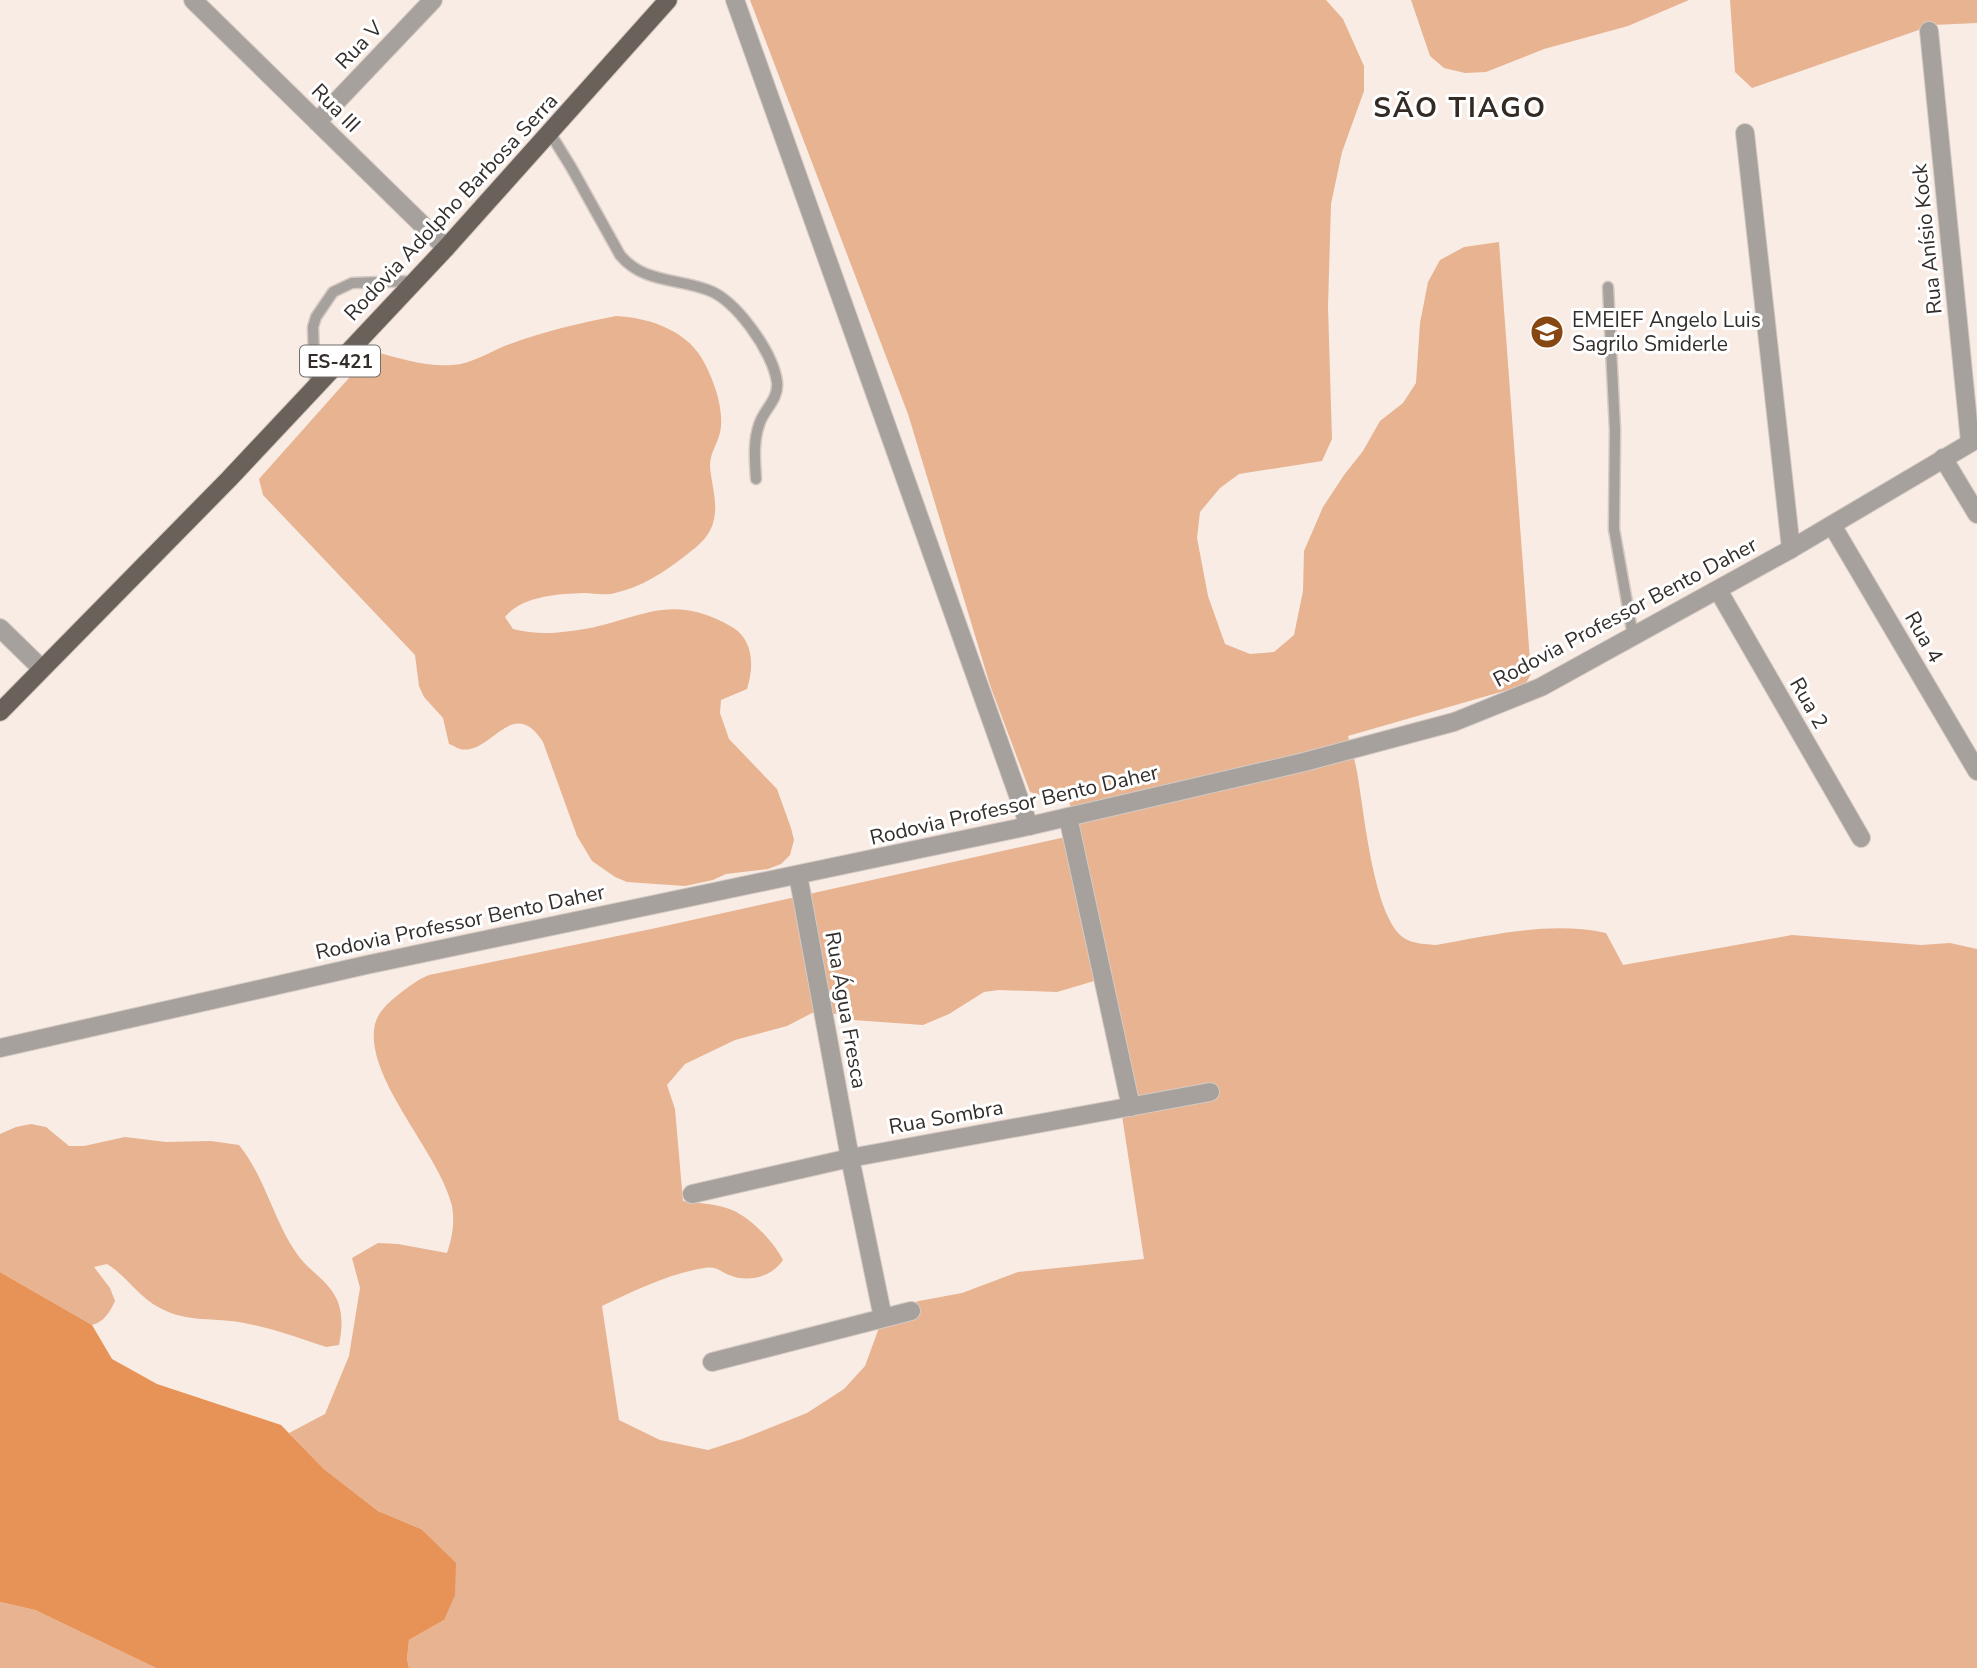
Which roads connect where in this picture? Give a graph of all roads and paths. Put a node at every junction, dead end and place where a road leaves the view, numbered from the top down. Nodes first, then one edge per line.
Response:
1 (433, 0) edge
2 (668, 0) edge
3 (735, 0) edge
4 (196, 1) edge
5 (1929, 30) dead end
6 (317, 122) junction
7 (1745, 133) dead end
8 (550, 134) junction
9 (446, 248) junction
10 (414, 281) junction
11 (1608, 287) dead end
12 (315, 387) junction
13 (1974, 440) edge
14 (1943, 458) junction
15 (756, 479) dead end
16 (1977, 514) edge
17 (1832, 525) junction
18 (1791, 549) junction
19 (1718, 590) junction
20 (0, 628) edge
21 (1633, 636) junction
22 (41, 668) junction
23 (0, 712) edge
24 (1974, 760) edge
25 (1068, 817) junction
26 (1030, 826) junction
27 (1861, 838) dead end
28 (798, 875) junction
29 (0, 1048) edge
30 (1210, 1092) dead end
31 (1131, 1107) junction
32 (850, 1158) junction
33 (692, 1194) dead end
34 (912, 1311) dead end
35 (883, 1318) junction
36 (712, 1362) dead end

1 - 6 street, Rua V
2 - 8 main road, Rodovia Adolpho Barbosa Serra / ES-421
3 - 26 street
4 - 6 street, Rua III
5 - 13 street, Rua Anísio Kock
6 - 9 street, Rua III
7 - 18 street
8 - 9 main road, Rodovia Adolpho Barbosa Serra / ES-421
8 - 15 lane
9 - 10 main road, Rodovia Adolpho Barbosa Serra / ES-421
10 - 12 main road, Rodovia Adolpho Barbosa Serra / ES-421
10 - 12 lane
11 - 21 lane
12 - 22 main road, Rodovia Adolpho Barbosa Serra / ES-421
13 - 14 street, Rodovia Professor Bento Daher
14 - 16 street
14 - 17 street, Rodovia Professor Bento Daher
17 - 18 street, Rodovia Professor Bento Daher
17 - 24 street, Rua 4
18 - 19 street, Rodovia Professor Bento Daher
19 - 21 street, Rodovia Professor Bento Daher
19 - 27 street, Rua 2
20 - 22 street
21 - 25 street, Rodovia Professor Bento Daher
22 - 23 main road, Rodovia Adolpho Barbosa Serra / ES-421
25 - 26 street, Rodovia Professor Bento Daher
25 - 31 street
26 - 28 street, Rodovia Professor Bento Daher
28 - 29 street, Rodovia Professor Bento Daher
28 - 32 street, Rua Água Fresca
30 - 31 street, Rua Sombra
31 - 32 street, Rua Sombra
32 - 33 street, Rua Sombra
32 - 35 street, Rua Água Fresca
34 - 35 street
35 - 36 street

